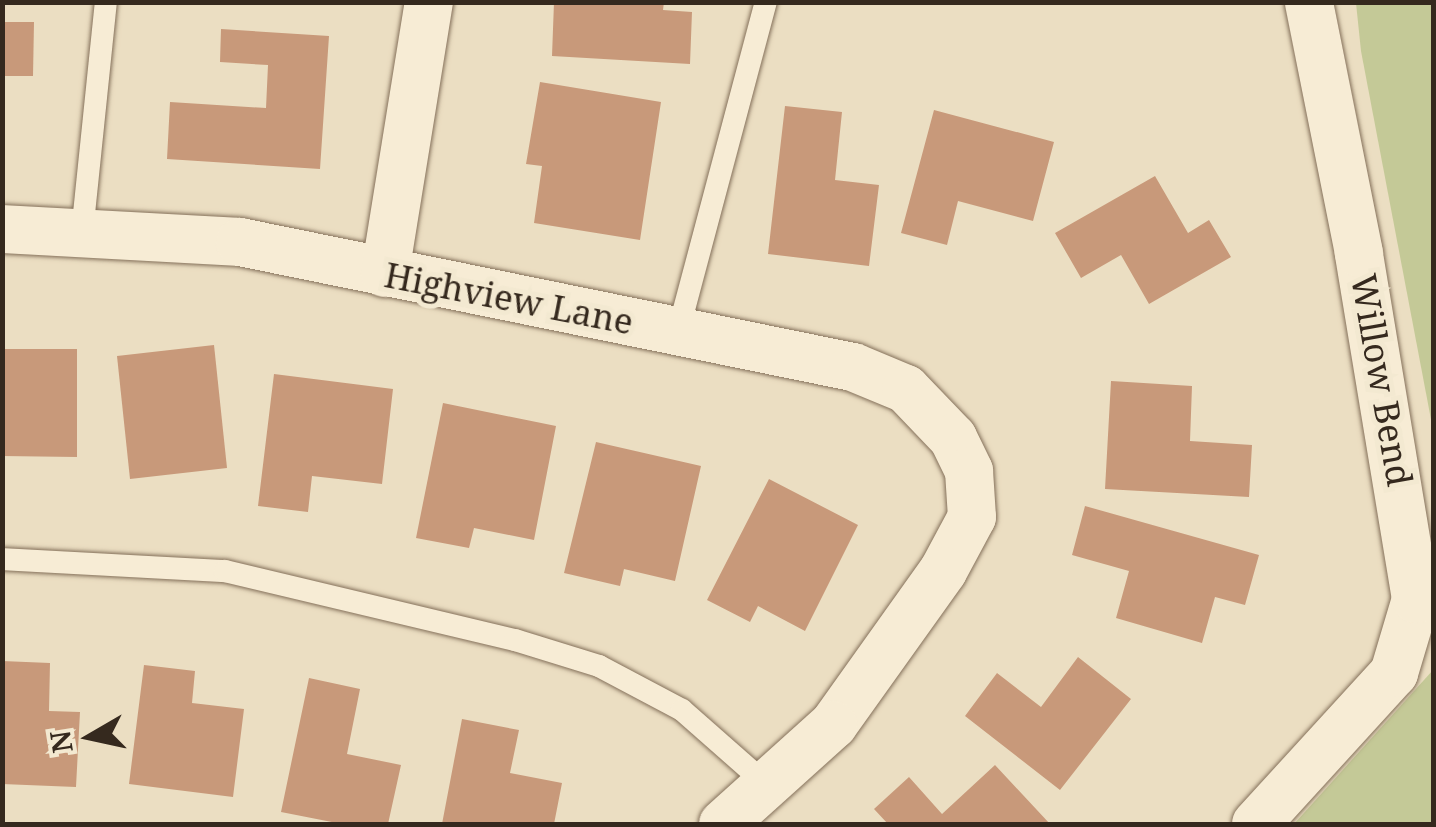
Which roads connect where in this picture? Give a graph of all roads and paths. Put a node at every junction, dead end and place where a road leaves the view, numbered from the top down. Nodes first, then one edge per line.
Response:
1 (106, 2) edge
2 (429, 2) edge
3 (766, 2) edge
4 (1309, 2) edge
5 (2, 229) edge
6 (82, 234) junction
7 (385, 273) junction
8 (678, 332) junction
9 (2, 560) edge
10 (766, 784) junction
11 (723, 824) edge
12 (1256, 824) edge

1 - 6 lane
2 - 7 street
3 - 8 lane
4 - 12 street, Willow Bend
5 - 6 street, Highview Lane
6 - 7 street, Highview Lane
7 - 8 street, Highview Lane
8 - 10 street, Highview Lane
9 - 10 lane
10 - 11 street

